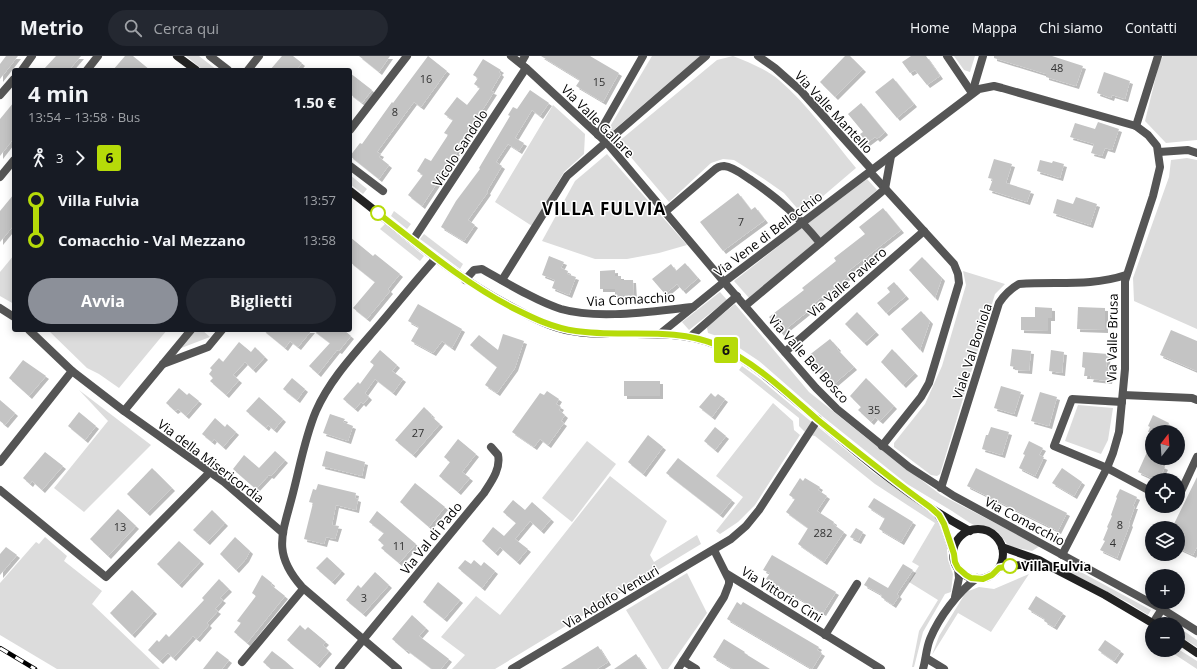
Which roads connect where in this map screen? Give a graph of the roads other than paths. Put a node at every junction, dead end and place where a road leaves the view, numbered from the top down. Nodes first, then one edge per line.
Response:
1 (32, 56) edge
2 (98, 56) edge
3 (178, 56) edge
4 (210, 56) edge
5 (259, 56) edge
6 (407, 56) edge
7 (512, 56) edge
8 (525, 56) edge
9 (643, 56) edge
10 (706, 56) edge
11 (758, 56) edge
12 (947, 56) edge
13 (983, 56) edge
14 (1158, 56) edge
15 (524, 66) junction
16 (23, 68) edge
17 (89, 68) edge
18 (193, 68) edge
19 (225, 68) edge
20 (250, 68) edge
21 (12, 81) edge
22 (972, 93) junction
23 (0, 95) edge
24 (1136, 126) junction
25 (352, 127) edge
26 (598, 135) junction
27 (607, 143) junction
28 (1159, 152) junction
29 (1197, 153) edge
30 (891, 156) junction
31 (12, 162) edge
32 (352, 168) edge
33 (871, 171) junction
34 (0, 177) edge
35 (885, 188) junction
36 (383, 191) dead end
37 (352, 193) edge
38 (665, 212) junction
39 (803, 223) junction
40 (924, 231) junction
41 (413, 240) junction
42 (820, 243) junction
43 (436, 258) junction
44 (1126, 275) junction
45 (465, 280) junction
46 (502, 280) junction
47 (724, 282) junction
48 (737, 296) junction
49 (745, 306) junction
50 (693, 307) junction
51 (0, 308) edge
52 (12, 316) edge
53 (31, 332) edge
54 (189, 332) edge
55 (220, 332) edge
56 (661, 334) junction
57 (690, 337) junction
58 (785, 352) junction
59 (163, 364) junction
60 (72, 370) junction
61 (1122, 398) junction
62 (1197, 400) edge
63 (124, 411) junction
64 (818, 419) junction
65 (882, 446) junction
66 (491, 447) dead end
67 (1197, 457) edge
68 (0, 462) edge
69 (1107, 468) junction
70 (210, 472) junction
71 (1185, 483) edge
72 (941, 488) junction
73 (1145, 488) edge
74 (0, 490) edge
75 (930, 507) junction
76 (970, 531) junction
77 (283, 533) junction
78 (1002, 546) junction
79 (718, 548) junction
80 (954, 554) junction
81 (1062, 555) junction
82 (958, 568) junction
83 (999, 568) junction
84 (1053, 568) junction
85 (727, 574) junction
86 (977, 578) junction
87 (856, 584) dead end
88 (303, 589) junction
89 (1145, 599) edge
90 (954, 600) junction
91 (1162, 609) joint
92 (1158, 617) edge
93 (1145, 619) edge
94 (1197, 631) edge
95 (825, 634) junction
96 (364, 640) junction
97 (1185, 644) edge
98 (1197, 652) edge
99 (926, 658) junction
100 (683, 661) junction
101 (242, 662) dead end
102 (339, 669) edge
103 (398, 669) edge
104 (512, 669) edge
105 (678, 669) edge
106 (696, 669) edge
107 (881, 669) edge
108 (923, 669) edge
109 (944, 669) edge

1 - 16 street
2 - 17 street
3 - 18 main road
4 - 19 street
5 - 20 street
6 - 25 street
7 - 15 street, Via Valle Gallare
8 - 15 street, Vicolo Sandolo
9 - 26 street
10 - 27 street
11 - 33 street, Via Valle Mantello
12 - 22 street
13 - 22 street
14 - 24 street
15 - 26 street, Via Valle Gallare
15 - 41 street, Vicolo Sandolo
21 - 23 street
22 - 24 street
22 - 30 street, Via Vene di Bellocchio
24 - 28 street
26 - 27 street, Via Valle Gallare
27 - 38 street, Via Valle Gallare
27 - 46 street
28 - 29 street
28 - 44 street
30 - 33 street, Via Vene di Bellocchio
30 - 35 street
31 - 34 street
32 - 36 street
33 - 35 street
33 - 39 street, Via Vene di Bellocchio
35 - 40 street
35 - 42 street
37 - 41 main road
38 - 39 street
38 - 47 street, Via Valle Gallare
39 - 42 street
39 - 47 street, Via Vene di Bellocchio
40 - 58 street, Via Valle Paviero
40 - 65 street
41 - 43 main road
42 - 49 street
43 - 45 main road
43 - 77 street
44 - 61 street, Via Valle Brusa
44 - 72 street, Viale Val Boniola
45 - 46 street, Via Comacchio
45 - 56 main road
46 - 50 street, Via Comacchio
47 - 48 street, Via Valle Bel Bosco
47 - 50 street, Via Vene di Bellocchio
48 - 49 street, Via Valle Bel Bosco
48 - 57 street
49 - 58 street, Via Valle Bel Bosco
50 - 56 street, Via Vene di Bellocchio
51 - 52 street
53 - 60 street, Via della Misericordia
54 - 59 street
55 - 59 street
56 - 57 main road
57 - 64 main road
58 - 65 street, Via Valle Bel Bosco
59 - 63 street
60 - 63 street, Via della Misericordia
60 - 68 street
61 - 62 street
61 - 69 street, Via Valle Brusa
61 - 69 street, Via Valle Brusa
63 - 70 street, Via della Misericordia
64 - 75 main road
64 - 79 street
65 - 72 street, Via Valle Bel Bosco
66 - 96 street, Via Val di Pado
67 - 71 street
69 - 73 street
69 - 81 street, Via Valle Brusa
70 - 74 street
70 - 77 street, Via della Misericordia
72 - 81 street, Via Comacchio
75 - 76 main road
75 - 80 main road
76 - 78 main road, Via Comacchio
76 - 80 main road
77 - 88 street
78 - 83 main road
78 - 84 main road, Via Comacchio
79 - 85 street
79 - 104 street, Via Adolfo Venturi
80 - 82 main road
81 - 89 street, Via Comacchio
82 - 86 main road
82 - 90 street
83 - 84 main road, Via Comacchio
83 - 86 main road, Via Comacchio
84 - 93 main road, Via Comacchio
85 - 95 street, Via Vittorio Cini
85 - 100 street
86 - 90 street
87 - 95 street, Via Vittorio Cini
88 - 96 street
88 - 101 street
90 - 99 street
91 - 92 street, Via Comacchio
91 - 94 street, Via Comacchio
95 - 107 street, Via Vittorio Cini
96 - 102 street
96 - 103 street
97 - 98 main road
99 - 108 street
99 - 109 street
100 - 105 street
100 - 106 street

